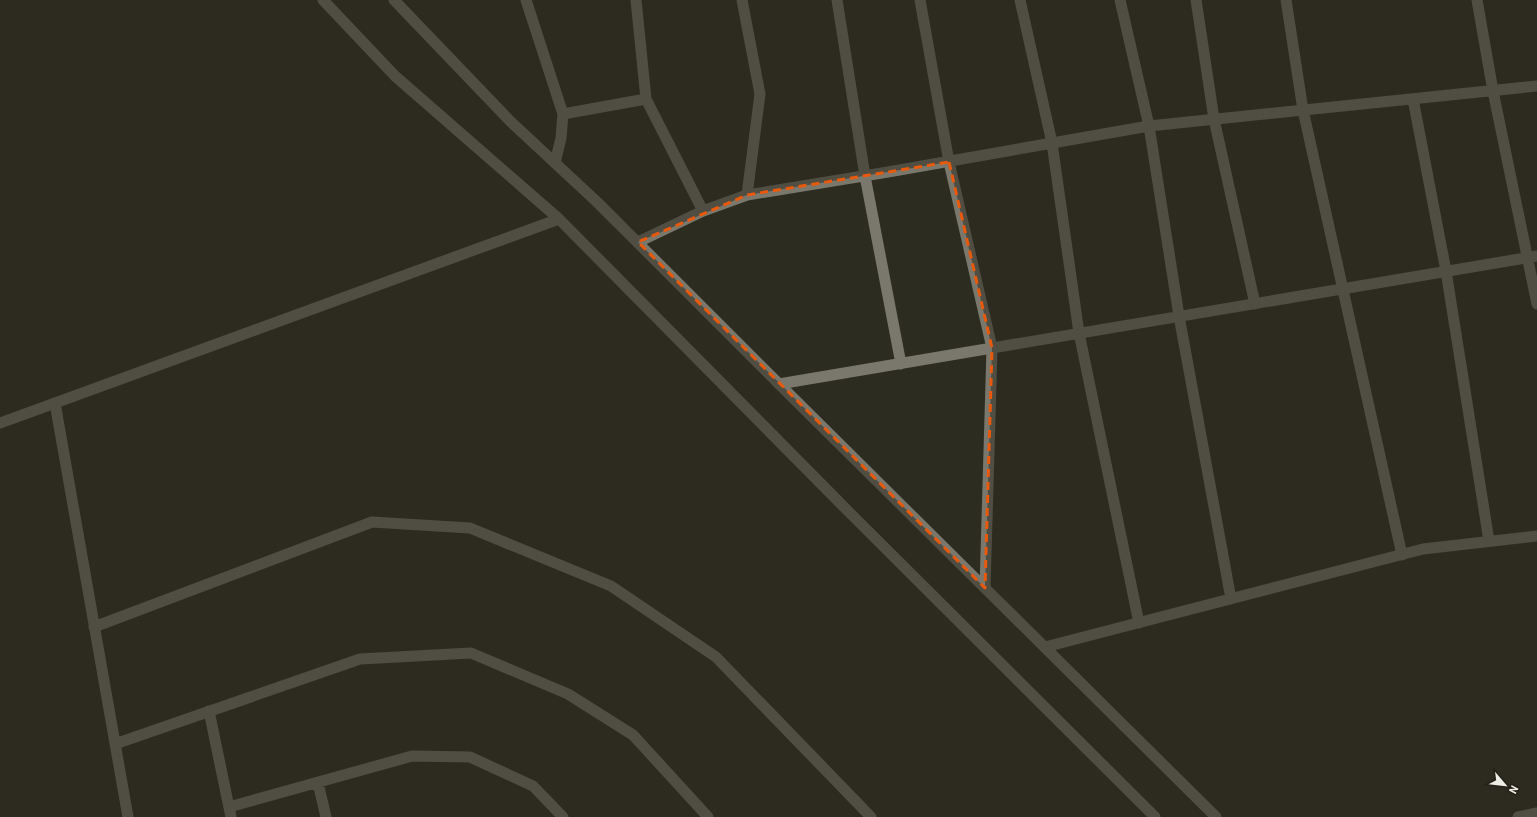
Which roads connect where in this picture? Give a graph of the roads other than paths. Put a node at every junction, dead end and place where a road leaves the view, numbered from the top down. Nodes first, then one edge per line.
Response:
1 (323, 0) edge
2 (394, 0) edge
3 (526, 0) edge
4 (636, 0) edge
5 (742, 0) edge
6 (837, 0) edge
7 (920, 0) edge
8 (1020, 0) edge
9 (1120, 0) edge
10 (1196, 0) edge
11 (1286, 0) edge
12 (1477, 0) edge
13 (1537, 86) edge
14 (1493, 91) junction
15 (646, 99) junction
16 (1413, 99) junction
17 (1304, 110) junction
18 (563, 114) junction
19 (1214, 119) junction
20 (1149, 126) junction
21 (1052, 143) junction
22 (949, 162) junction
23 (555, 163) junction
24 (865, 176) junction
25 (747, 194) junction
26 (703, 211) junction
27 (559, 219) junction
28 (638, 242) junction
29 (1533, 257) edge
30 (1446, 271) junction
31 (1344, 288) junction
32 (1255, 304) junction
33 (1537, 304) edge
34 (1179, 316) junction
35 (1079, 334) junction
36 (992, 348) junction
37 (901, 364) junction
38 (778, 384) junction
39 (55, 403) junction
40 (0, 423) edge
41 (1537, 536) edge
42 (1489, 542) junction
43 (1402, 555) junction
44 (985, 588) junction
45 (1231, 599) junction
46 (1139, 623) junction
47 (94, 627) junction
48 (1045, 647) junction
49 (210, 711) junction
50 (115, 744) junction
51 (318, 783) junction
52 (230, 812) edge
53 (1537, 814) edge
54 (128, 817) edge
55 (326, 817) edge
56 (563, 817) edge
57 (708, 817) edge
58 (871, 817) edge
59 (1155, 817) edge
60 (1216, 817) edge
61 (1518, 817) edge

1 - 27 street
2 - 23 street
3 - 18 street
4 - 15 street
5 - 25 street
6 - 24 street
7 - 22 street
8 - 21 street
9 - 20 street
10 - 19 street
11 - 17 street
12 - 14 street
13 - 14 street
14 - 16 street
14 - 29 street
15 - 18 street
15 - 26 street
16 - 17 street
16 - 30 street
17 - 19 street
17 - 31 street
18 - 23 street
19 - 20 street
19 - 32 street
20 - 21 street
20 - 34 street
21 - 22 street
21 - 35 street
22 - 24 street
22 - 36 street
23 - 28 street
24 - 25 street
24 - 37 street
25 - 26 street
26 - 28 street
27 - 39 street
27 - 59 street
28 - 38 street
29 - 30 street
29 - 33 street
30 - 31 street
30 - 42 street
31 - 32 street
31 - 43 street
32 - 34 street
34 - 35 street
34 - 45 street
35 - 36 street
35 - 46 street
36 - 37 street
36 - 44 street
37 - 38 street
38 - 44 street
39 - 40 street
39 - 47 street
41 - 42 street
42 - 43 street
43 - 45 street
44 - 48 street
45 - 46 street
46 - 48 street
47 - 50 street
47 - 58 street
48 - 60 street
49 - 50 street
49 - 52 street
49 - 57 street
50 - 54 street
51 - 52 street
51 - 55 street
51 - 56 street
53 - 61 street

